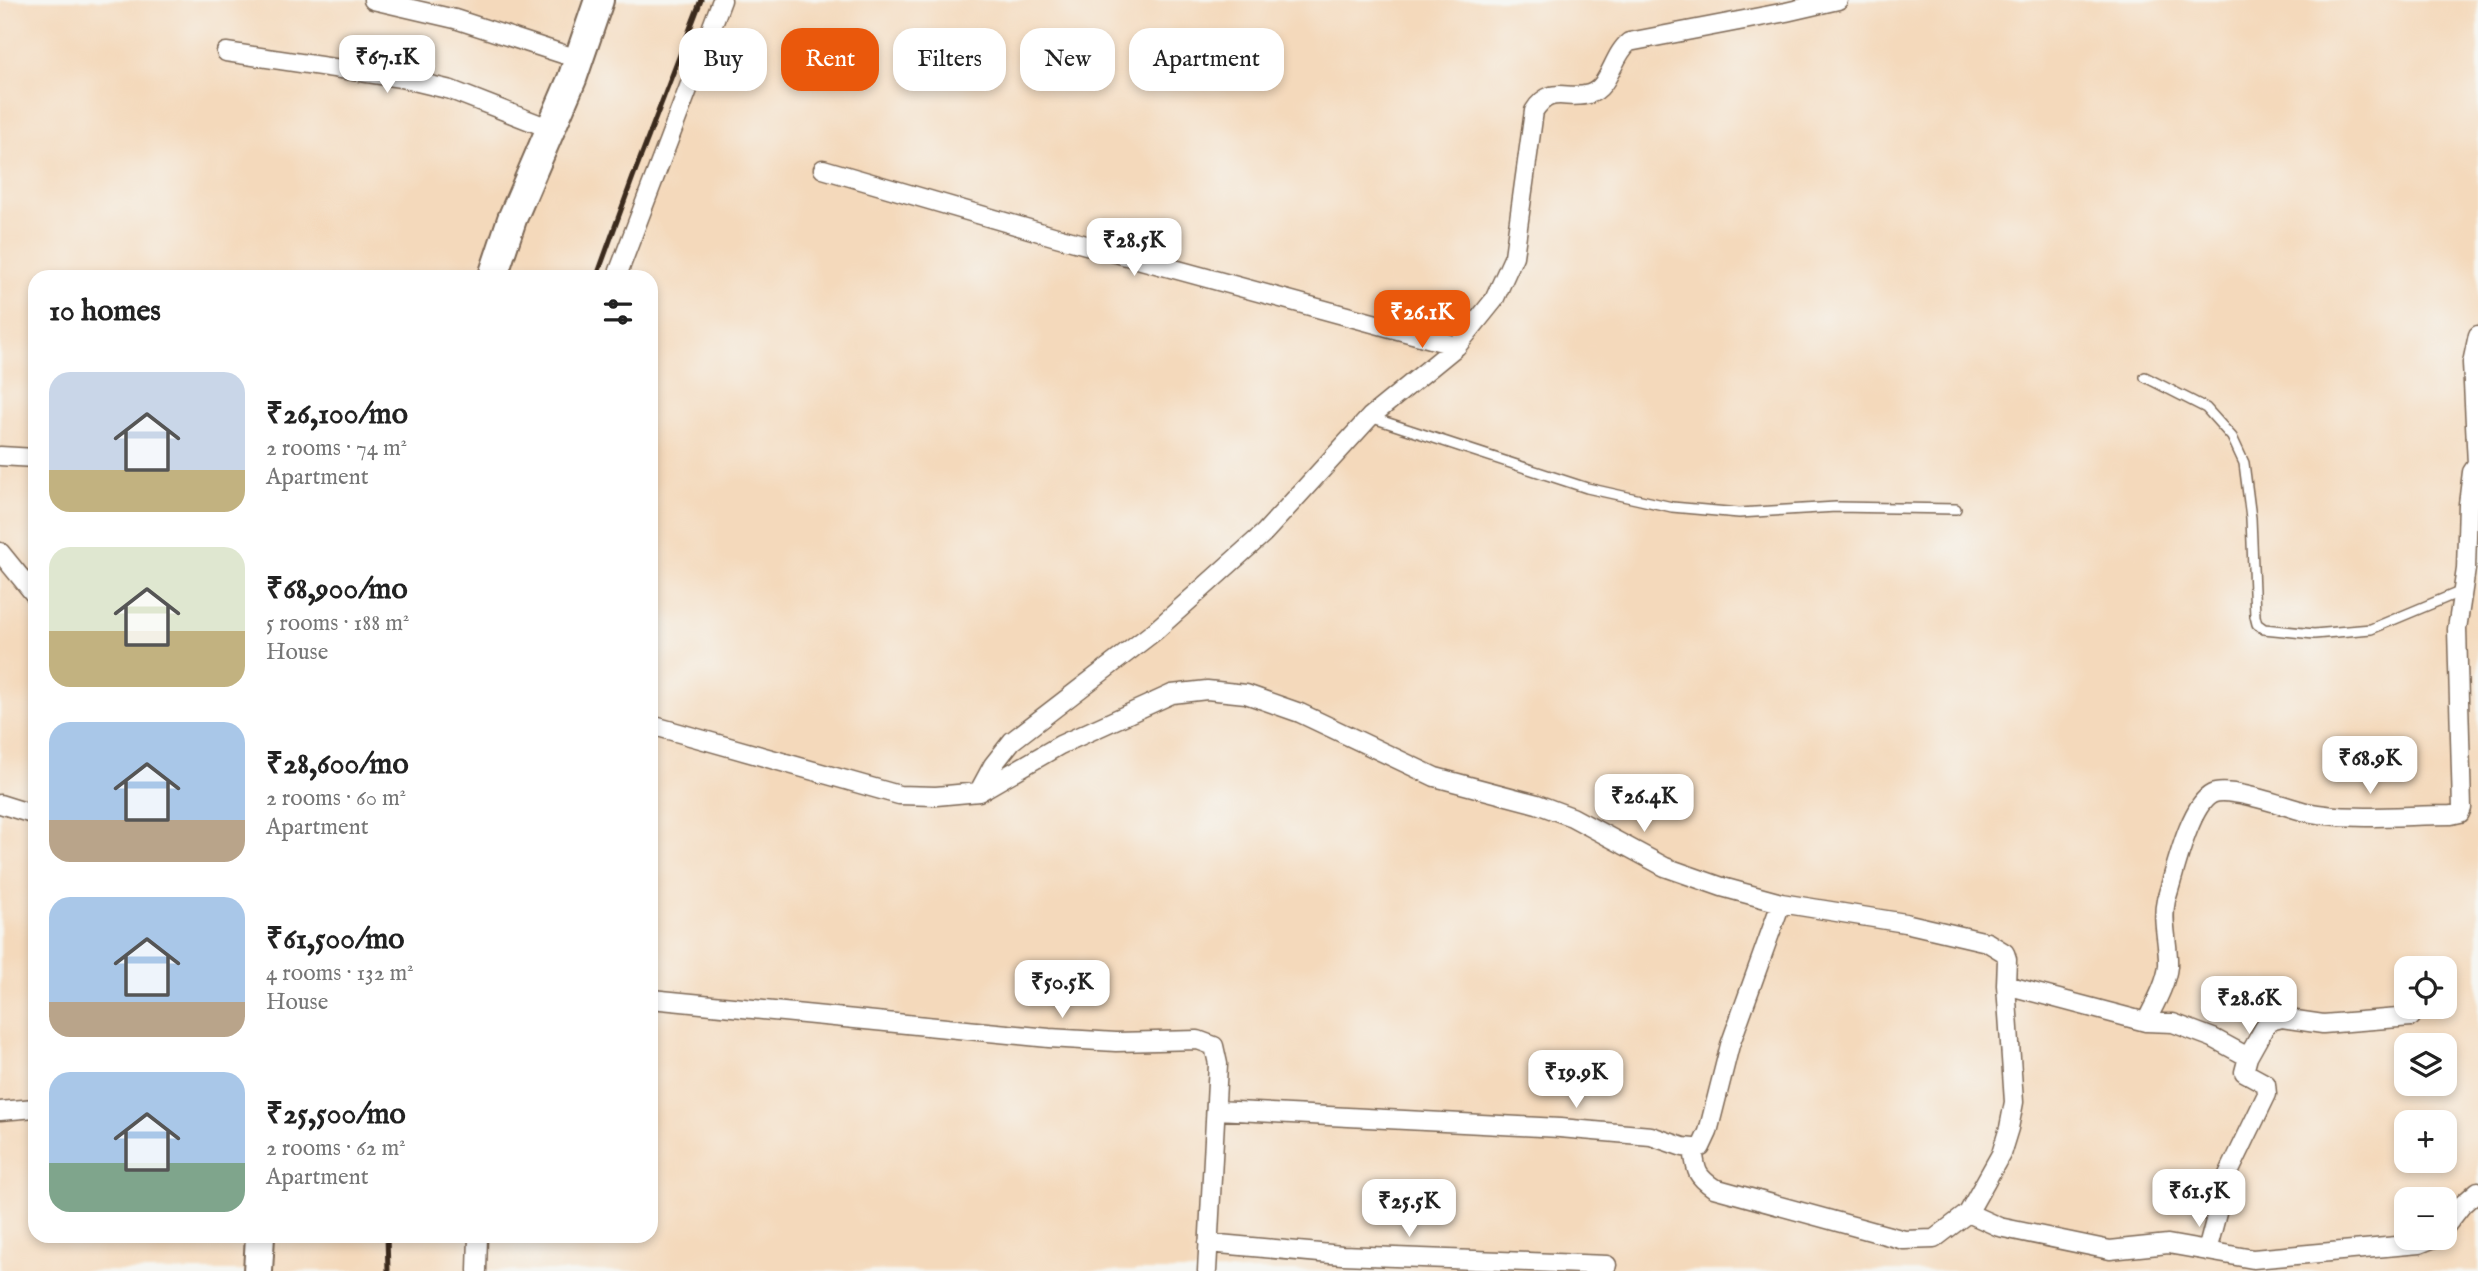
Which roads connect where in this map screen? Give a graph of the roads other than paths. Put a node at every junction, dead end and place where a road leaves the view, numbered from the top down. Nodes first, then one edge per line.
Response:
1 (373, 0) edge
2 (599, 0) edge
3 (722, 0) edge
4 (1838, 0) edge
5 (226, 52) dead end
6 (579, 59) junction
7 (551, 129) junction
8 (823, 169) dead end
9 (495, 270) edge
10 (619, 270) edge
11 (2478, 335) edge
12 (1457, 346) junction
13 (2145, 377) dead end
14 (1370, 417) junction
15 (0, 456) edge
16 (28, 458) edge
17 (2477, 463) edge
18 (1956, 509) dead end
19 (0, 552) edge
20 (28, 586) edge
21 (2462, 591) junction
22 (2459, 681) junction
23 (2478, 682) edge
24 (658, 727) edge
25 (979, 792) junction
26 (0, 804) edge
27 (28, 814) edge
28 (1781, 903) junction
29 (2006, 985) junction
30 (658, 1000) edge
31 (2394, 1018) edge
32 (2146, 1022) junction
33 (2248, 1057) junction
34 (28, 1109) edge
35 (1216, 1110) junction
36 (0, 1111) edge
37 (1693, 1149) junction
38 (2478, 1191) edge
39 (2457, 1212) edge
40 (1968, 1213) junction
41 (260, 1243) edge
42 (478, 1243) edge
43 (1209, 1243) junction
44 (2394, 1246) edge
45 (2207, 1251) junction
46 (1607, 1265) dead end
47 (258, 1271) edge
48 (477, 1271) edge
49 (1207, 1271) edge

1 - 6 street
2 - 6 main road
3 - 10 street
4 - 12 street
5 - 7 street
6 - 7 main road
7 - 9 main road
8 - 12 street
11 - 17 street
12 - 14 street
13 - 21 lane
14 - 18 lane
14 - 25 street
15 - 16 street
17 - 21 street
19 - 20 street
21 - 22 street
22 - 23 street
22 - 32 street
24 - 25 street
25 - 28 street
26 - 27 street
28 - 29 street
28 - 37 street
29 - 32 street
29 - 40 street
30 - 35 street
31 - 33 street
32 - 33 street
33 - 45 street
34 - 36 street
35 - 37 street
35 - 43 street
37 - 40 street
38 - 39 street
40 - 45 street
41 - 47 main road
42 - 48 street
43 - 46 street
43 - 49 street
44 - 45 street

